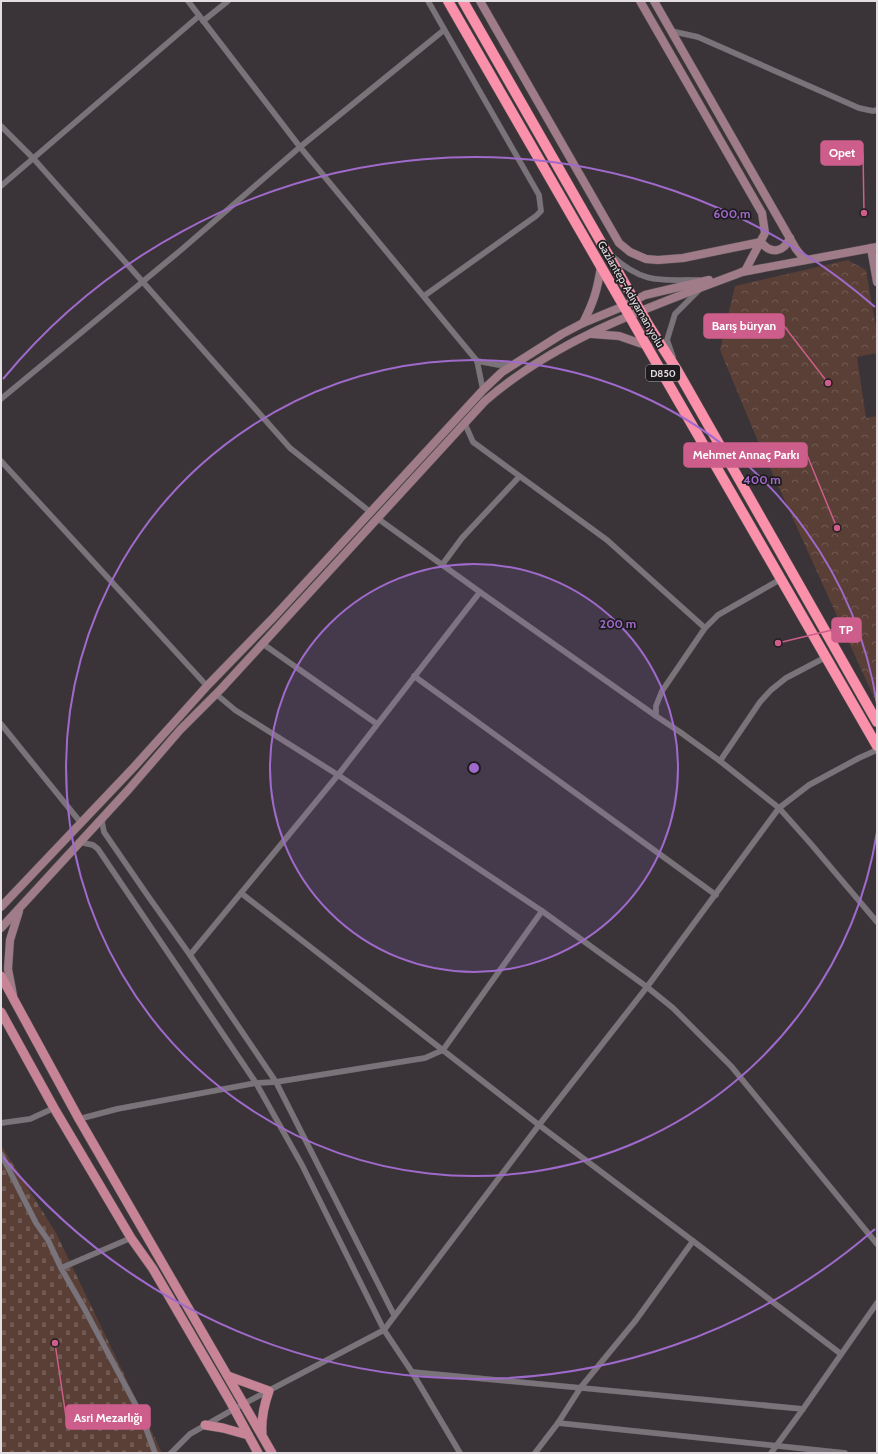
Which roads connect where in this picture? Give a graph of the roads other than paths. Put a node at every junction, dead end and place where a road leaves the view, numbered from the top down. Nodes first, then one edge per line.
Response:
1 (188, 1) edge
2 (228, 1) edge
3 (428, 1) edge
4 (448, 1) edge
5 (463, 1) edge
6 (480, 1) edge
7 (640, 1) edge
8 (654, 1) edge
9 (201, 18) junction
10 (444, 30) junction
11 (671, 31) junction
12 (877, 110) edge
13 (1, 126) edge
14 (300, 147) junction
15 (33, 158) junction
16 (1, 186) edge
17 (790, 238) junction
18 (761, 242) junction
19 (874, 248) edge
20 (606, 250) junction
21 (805, 260) junction
22 (601, 267) junction
23 (745, 271) junction
24 (709, 280) junction
25 (143, 281) junction
26 (877, 282) edge
27 (703, 287) junction
28 (424, 296) junction
29 (634, 300) junction
30 (624, 306) junction
31 (641, 310) junction
32 (630, 315) junction
33 (583, 323) junction
34 (591, 334) junction
35 (648, 346) junction
36 (477, 361) junction
37 (514, 364) junction
38 (677, 370) junction
39 (483, 390) junction
40 (1, 399) edge
41 (465, 424) junction
42 (1, 461) edge
43 (519, 477) junction
44 (369, 512) junction
45 (377, 518) junction
46 (442, 565) junction
47 (781, 579) junction
48 (480, 592) junction
49 (705, 628) junction
50 (263, 644) junction
51 (826, 657) junction
52 (414, 676) junction
53 (207, 686) junction
54 (216, 694) junction
55 (656, 716) junction
56 (877, 722) edge
57 (1, 724) edge
58 (377, 724) junction
59 (877, 746) edge
60 (877, 750) edge
61 (720, 762) junction
62 (338, 775) junction
63 (779, 808) junction
64 (104, 817) junction
65 (81, 823) junction
66 (80, 842) junction
67 (241, 893) junction
68 (716, 894) junction
69 (3, 905) edge
70 (21, 906) junction
71 (542, 911) junction
72 (877, 922) edge
73 (1, 928) edge
74 (190, 955) junction
75 (1, 976) edge
76 (647, 988) junction
77 (13, 996) junction
78 (1, 1012) edge
79 (443, 1050) junction
80 (276, 1082) junction
81 (256, 1083) junction
82 (54, 1108) junction
83 (79, 1119) junction
84 (1, 1123) edge
85 (539, 1126) junction
86 (1, 1154) edge
87 (131, 1238) junction
88 (693, 1241) junction
89 (877, 1244) edge
90 (61, 1268) junction
91 (877, 1303) edge
92 (394, 1315) junction
93 (384, 1330) junction
94 (841, 1354) junction
95 (412, 1372) junction
96 (228, 1376) junction
97 (581, 1387) junction
98 (269, 1391) junction
99 (244, 1404) junction
100 (234, 1409) junction
101 (803, 1409) junction
102 (558, 1423) junction
103 (206, 1425) junction
104 (248, 1435) junction
105 (263, 1436) junction
106 (776, 1446) junction
107 (155, 1453) edge
108 (171, 1453) edge
109 (258, 1453) edge
110 (272, 1453) edge
111 (460, 1453) edge
112 (535, 1453) edge
113 (771, 1453) edge
114 (845, 1453) edge

1 - 9 street
2 - 9 street
3 - 10 street
4 - 22 highway, Gaziantep-Adıyaman yolu / D850
5 - 20 highway, Gaziantep-Adıyaman yolu / D850
6 - 18 street
7 - 18 street
8 - 11 street
9 - 14 street
9 - 15 street
10 - 14 street
10 - 28 street
11 - 12 street
11 - 17 street
13 - 15 street
14 - 25 street
14 - 28 street
15 - 16 street
15 - 25 street
17 - 18 street
17 - 21 street
18 - 23 street
19 - 21 street
19 - 26 street
20 - 24 street
20 - 29 highway, Gaziantep-Adıyaman yolu / D850
21 - 23 street
22 - 30 highway, Gaziantep-Adıyaman yolu / D850
22 - 33 street
23 - 24 street
23 - 27 street
24 - 29 street
25 - 40 street
25 - 44 street
27 - 31 street
27 - 38 street
28 - 36 street
29 - 30 street
29 - 31 highway, Gaziantep-Adıyaman yolu / D850
30 - 32 highway, Gaziantep-Adıyaman yolu / D850
30 - 33 street
31 - 32 street
31 - 38 highway, Gaziantep-Adıyaman yolu / D850
32 - 34 street
32 - 35 highway, Gaziantep-Adıyaman yolu / D850
33 - 37 street
34 - 35 street
34 - 41 street
35 - 47 highway, Gaziantep-Adıyaman yolu / D850
36 - 37 street
36 - 39 street
37 - 39 street
38 - 56 highway, Gaziantep-Adıyaman yolu / D850
39 - 44 street
41 - 43 street
41 - 45 street
42 - 53 street
43 - 46 street
43 - 49 street
44 - 53 street
45 - 46 street
45 - 50 street
46 - 48 street
47 - 49 street
47 - 51 highway, Gaziantep-Adıyaman yolu / D850
48 - 52 street
48 - 55 street
49 - 55 street
50 - 54 street
50 - 58 street
51 - 59 highway, Gaziantep-Adıyaman yolu / D850
51 - 61 street
52 - 58 street
52 - 68 street
53 - 65 street
54 - 62 street
54 - 64 street
55 - 61 street
57 - 65 street
58 - 62 street
60 - 63 street
61 - 63 street
62 - 67 street
62 - 71 street
63 - 68 street
63 - 72 street
64 - 66 street
64 - 74 street
65 - 69 street
66 - 70 street
66 - 81 street
67 - 74 street
67 - 79 street
68 - 76 street
70 - 73 street
70 - 77 street
71 - 76 street
71 - 79 street
74 - 80 street
75 - 77 main road
76 - 85 street
76 - 89 street
77 - 83 main road
78 - 82 main road
79 - 80 street
79 - 85 street
80 - 81 street
80 - 92 street
81 - 83 street
81 - 93 street
82 - 84 street
82 - 87 main road
83 - 96 main road
85 - 88 street
85 - 92 street
86 - 90 street
87 - 90 street
87 - 100 main road
88 - 94 street
88 - 97 street
90 - 107 street
91 - 94 street
92 - 93 street
93 - 95 street
93 - 98 street
94 - 101 street
95 - 97 street
95 - 111 street
96 - 98 main road
96 - 99 main road
97 - 101 street
97 - 102 street
98 - 99 street
98 - 105 main road
99 - 100 street
99 - 105 main road
100 - 103 street
100 - 104 main road
101 - 106 street
102 - 106 street
102 - 112 street
103 - 104 main road
103 - 108 street
104 - 109 main road
105 - 110 main road
106 - 113 street
106 - 114 street

